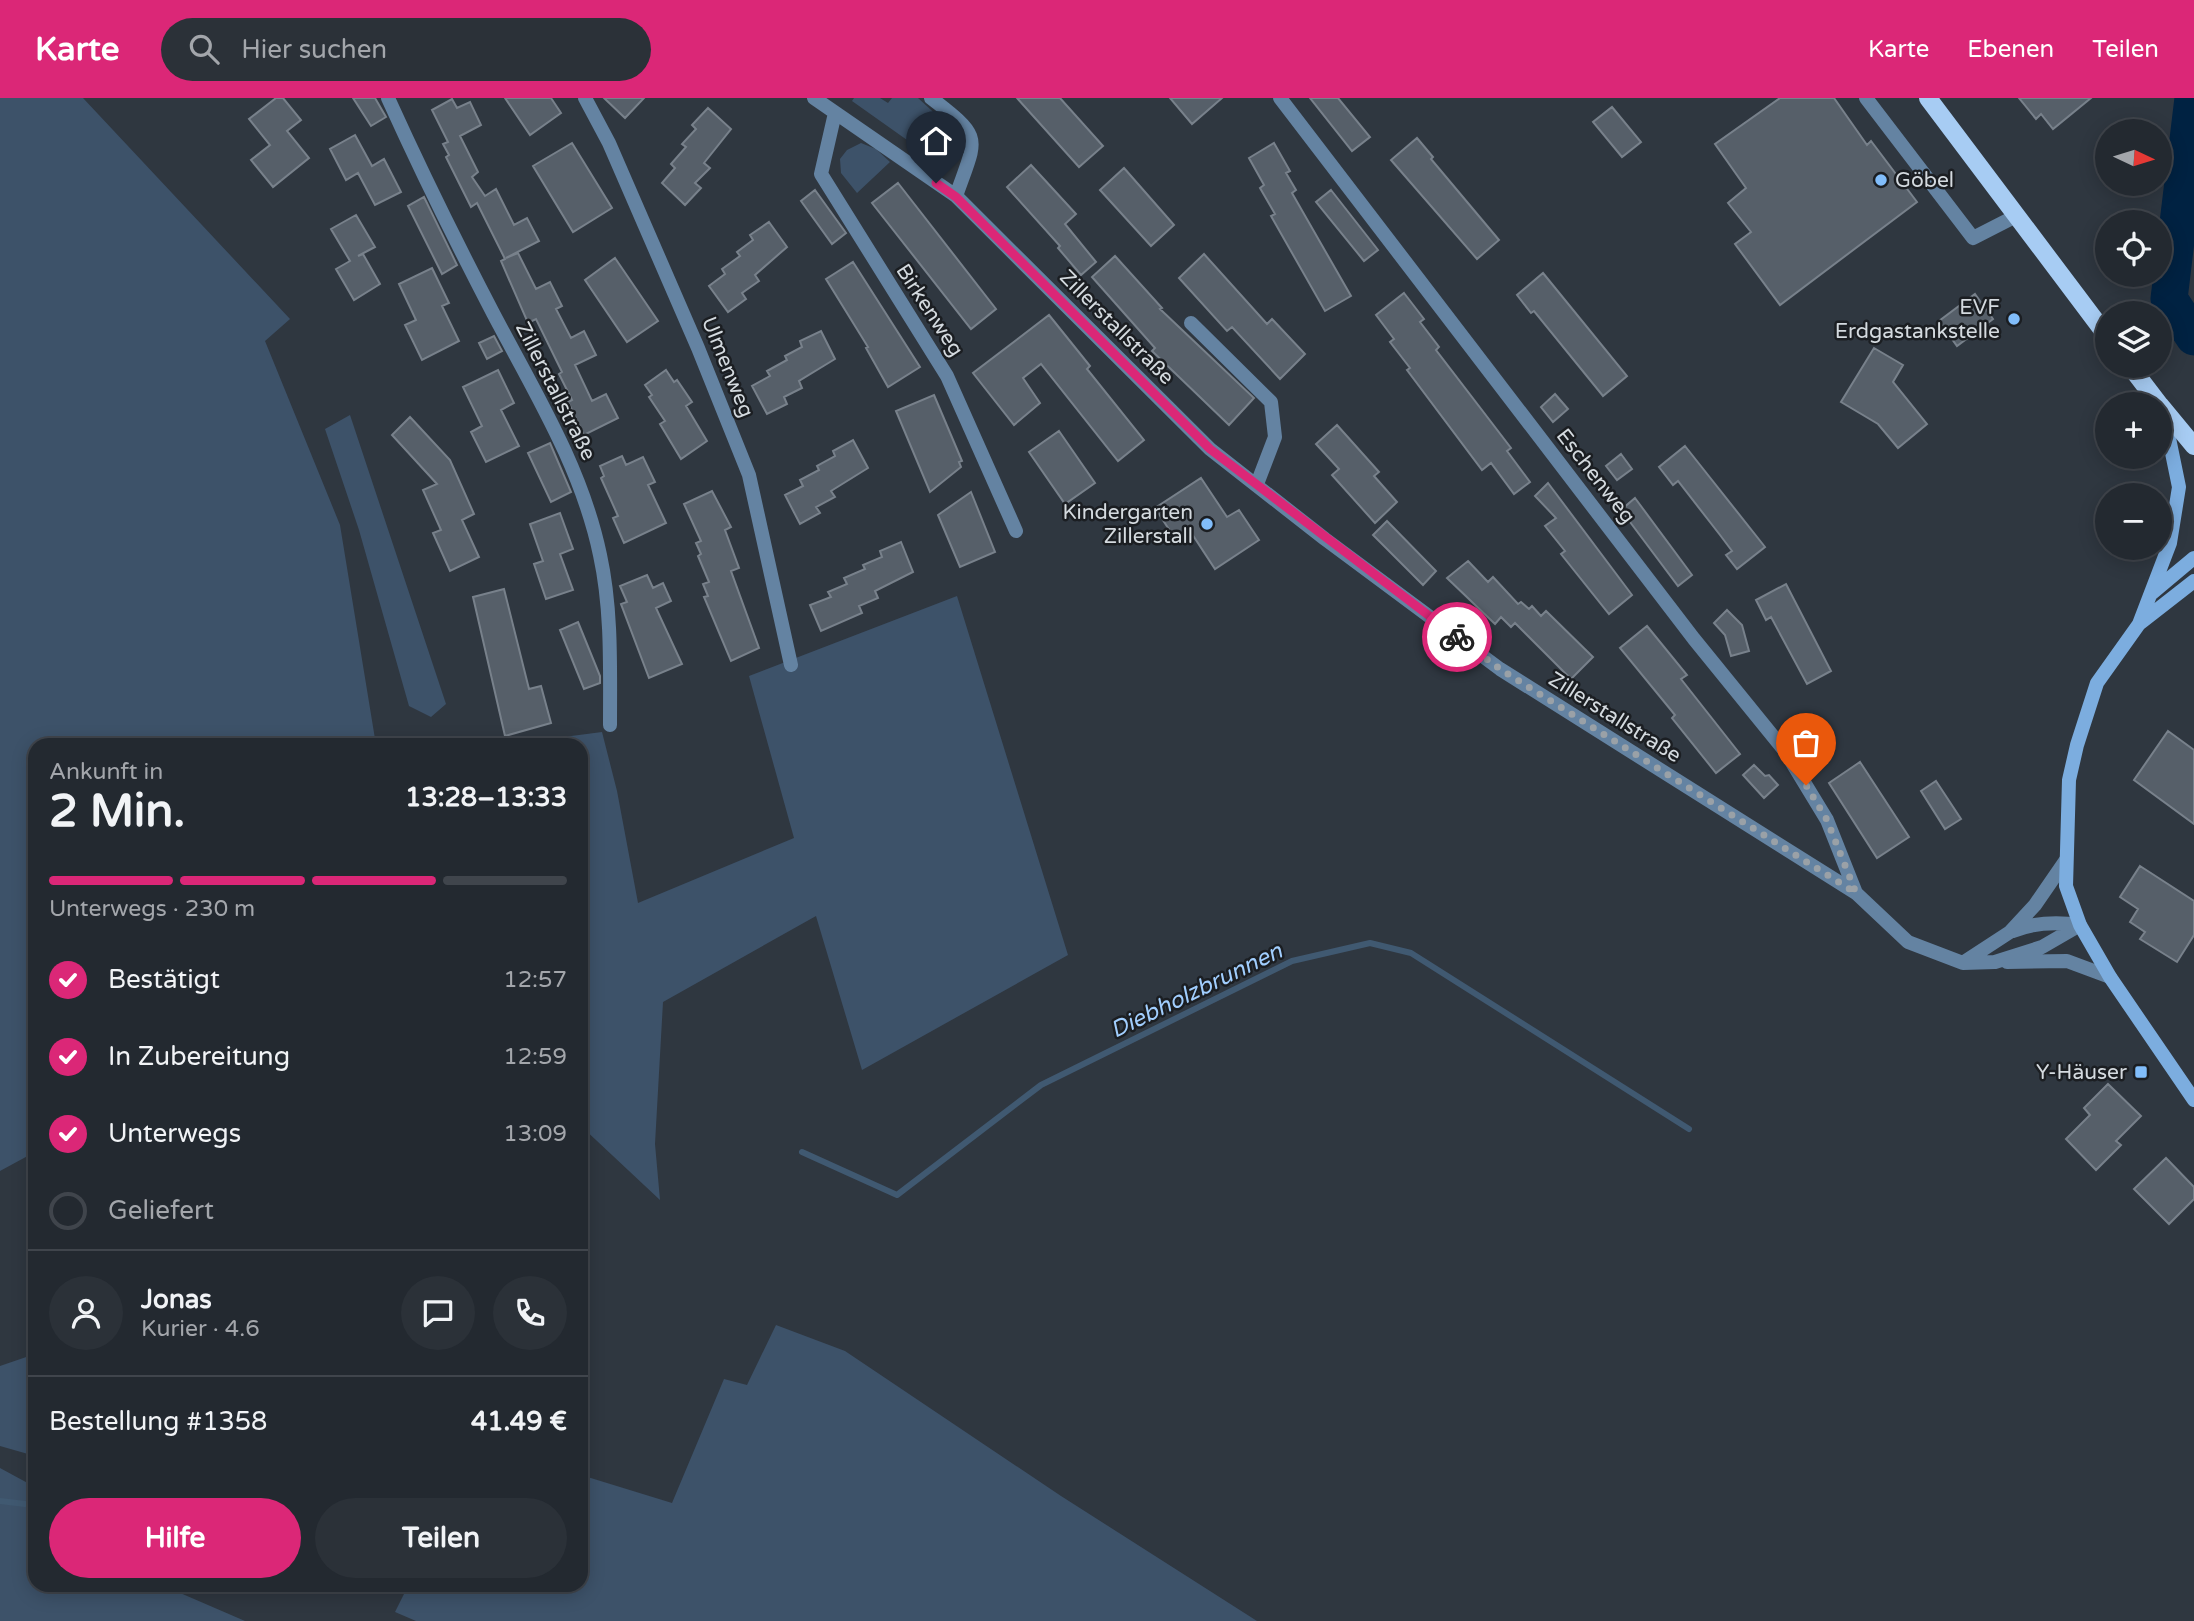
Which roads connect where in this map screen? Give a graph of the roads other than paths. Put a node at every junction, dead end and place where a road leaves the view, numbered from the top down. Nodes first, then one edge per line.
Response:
1 (388, 98) edge
2 (585, 98) edge
3 (814, 98) edge
4 (931, 98) edge
5 (1280, 98) edge
6 (1866, 98) edge
7 (1928, 98) edge
8 (835, 114) junction
9 (956, 197) junction
10 (2016, 216) junction
11 (2095, 320) edge
12 (1191, 323) dead end
13 (2172, 420) edge
14 (2194, 446) edge
15 (2172, 457) edge
16 (1257, 484) junction
17 (1016, 531) dead end
18 (2194, 558) edge
19 (2194, 581) edge
20 (2151, 594) junction
21 (2194, 594) edge
22 (2171, 599) junction
23 (2139, 624) junction
24 (791, 665) dead end
25 (610, 725) dead end
26 (2066, 860) junction
27 (1856, 893) junction
28 (2080, 925) junction
29 (2010, 932) junction
30 (1995, 961) junction
31 (1963, 963) junction
32 (2110, 977) junction
33 (2194, 1100) edge

1 - 25 street, Zillerstallstraße
2 - 24 street, Ulmenweg
3 - 8 street, Zillerstallstraße
4 - 9 street
5 - 27 street, Eschenweg
6 - 10 street
7 - 10 main road
8 - 9 street, Zillerstallstraße
8 - 17 street, Birkenweg
9 - 16 street, Zillerstallstraße
10 - 11 main road
12 - 16 street
13 - 14 main road
15 - 20 main road
16 - 27 street, Zillerstallstraße
18 - 20 main road
19 - 22 main road
20 - 23 main road
21 - 22 main road
22 - 23 main road
23 - 26 main road
26 - 28 main road
26 - 29 street
27 - 31 street, Zillerstallstraße
28 - 29 street
28 - 30 street, Zillerstallstraße
28 - 32 main road
29 - 31 street
30 - 31 street, Zillerstallstraße
30 - 32 street, Zillerstallstraße
32 - 33 main road

